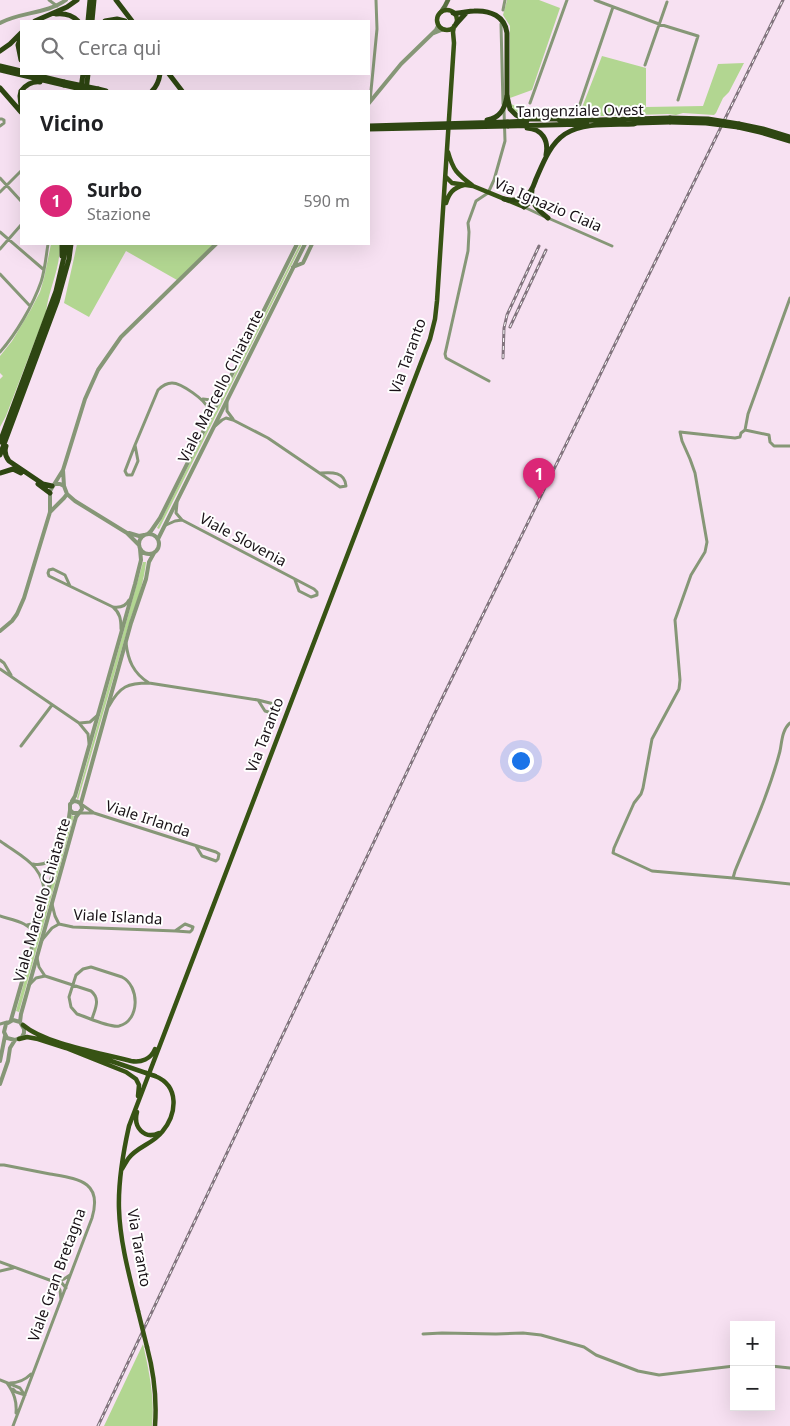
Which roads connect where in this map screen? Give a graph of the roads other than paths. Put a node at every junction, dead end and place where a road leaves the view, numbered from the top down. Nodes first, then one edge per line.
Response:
1 (49, 0) edge
2 (77, 0) edge
3 (90, 0) edge
4 (94, 0) edge
5 (116, 0) edge
6 (376, 0) edge
7 (448, 0) edge
8 (505, 0) edge
9 (567, 0) edge
10 (595, 0) edge
11 (64, 1) edge
12 (667, 2) dead end
13 (57, 6) junction
14 (613, 7) junction
15 (503, 10) dead end
16 (441, 12) junction
17 (467, 12) junction
18 (453, 13) junction
19 (37, 20) edge
20 (41, 20) edge
21 (77, 20) edge
22 (88, 20) edge
23 (92, 20) edge
24 (109, 20) edge
25 (122, 20) edge
26 (131, 20) edge
27 (0, 23) edge
28 (438, 23) junction
29 (501, 24) dead end
30 (659, 24) junction
31 (455, 25) junction
32 (445, 29) junction
33 (20, 33) edge
34 (430, 35) junction
35 (20, 38) edge
36 (454, 50) junction
37 (0, 51) edge
38 (20, 57) edge
39 (645, 65) dead end
40 (0, 68) edge
41 (20, 71) edge
42 (20, 73) edge
43 (28, 75) edge
44 (34, 75) edge
45 (45, 75) edge
46 (83, 75) edge
47 (88, 75) edge
48 (160, 75) edge
49 (170, 75) edge
50 (57, 82) junction
51 (64, 84) junction
52 (372, 85) junction
53 (382, 87) junction
54 (0, 88) edge
55 (22, 90) edge
56 (81, 90) edge
57 (86, 90) edge
58 (86, 90) edge
59 (102, 90) edge
60 (153, 90) edge
61 (181, 90) edge
62 (507, 96) junction
63 (678, 100) dead end
64 (370, 102) edge
65 (530, 103) dead end
66 (578, 107) dead end
67 (20, 111) edge
68 (0, 119) edge
69 (670, 120) junction
70 (562, 121) junction
71 (637, 122) junction
72 (454, 123) junction
73 (508, 125) junction
74 (738, 125) junction
75 (0, 126) edge
76 (370, 128) edge
77 (370, 128) edge
78 (790, 137) edge
79 (790, 142) edge
80 (447, 148) junction
81 (545, 160) junction
82 (20, 172) edge
83 (458, 175) junction
84 (446, 176) junction
85 (0, 178) edge
86 (7, 185) junction
87 (465, 185) junction
88 (473, 186) junction
89 (0, 192) edge
90 (488, 193) junction
91 (529, 196) junction
92 (504, 199) junction
93 (20, 200) edge
94 (524, 207) junction
95 (443, 212) junction
96 (548, 218) junction
97 (20, 226) edge
98 (0, 232) edge
99 (9, 239) junction
100 (48, 245) edge
101 (62, 245) edge
102 (67, 245) edge
103 (72, 245) edge
104 (215, 245) edge
105 (296, 245) edge
106 (304, 245) edge
107 (312, 245) edge
108 (612, 246) dead end
109 (0, 249) edge
110 (293, 267) junction
111 (44, 269) junction
112 (0, 274) edge
113 (790, 298) edge
114 (30, 306) junction
115 (50, 308) junction
116 (0, 352) edge
117 (489, 382) dead end
118 (224, 390) junction
119 (202, 399) junction
120 (227, 400) junction
121 (19, 405) junction
122 (233, 420) junction
123 (7, 422) junction
124 (207, 424) junction
125 (212, 430) junction
126 (745, 430) junction
127 (0, 436) edge
128 (0, 442) edge
129 (135, 446) junction
130 (790, 446) edge
131 (0, 455) edge
132 (63, 470) junction
133 (0, 473) edge
134 (321, 473) junction
135 (53, 485) junction
136 (64, 486) junction
137 (67, 494) junction
138 (50, 495) junction
139 (63, 499) junction
140 (177, 499) junction
141 (75, 501) junction
142 (50, 512) junction
143 (182, 520) junction
144 (164, 527) junction
145 (127, 533) junction
146 (146, 534) junction
147 (158, 539) junction
148 (139, 547) junction
149 (154, 553) junction
150 (295, 580) junction
151 (135, 584) junction
152 (70, 586) junction
153 (113, 607) junction
154 (0, 631) edge
155 (122, 633) junction
156 (126, 641) junction
157 (0, 660) edge
158 (0, 669) edge
159 (13, 678) junction
160 (149, 683) junction
161 (258, 700) junction
162 (52, 704) junction
163 (108, 708) junction
164 (98, 715) junction
165 (79, 723) junction
166 (790, 723) edge
167 (21, 746) dead end
168 (88, 749) junction
169 (72, 802) junction
170 (81, 804) junction
171 (70, 810) junction
172 (78, 813) junction
173 (94, 813) junction
174 (0, 841) edge
175 (196, 846) junction
176 (60, 848) junction
177 (32, 864) junction
178 (733, 878) junction
179 (790, 884) edge
180 (45, 902) junction
181 (52, 903) junction
182 (0, 916) edge
183 (40, 919) junction
184 (59, 924) junction
185 (26, 925) junction
186 (175, 931) junction
187 (35, 938) junction
188 (42, 941) junction
189 (37, 956) junction
190 (45, 976) junction
191 (73, 985) junction
192 (29, 986) junction
193 (92, 1019) junction
194 (10, 1021) junction
195 (21, 1023) junction
196 (0, 1026) edge
197 (165, 1030) junction
198 (5, 1034) junction
199 (17, 1040) junction
200 (67, 1046) junction
201 (0, 1061) edge
202 (0, 1084) edge
203 (139, 1100) junction
204 (129, 1126) junction
205 (162, 1132) junction
206 (1, 1164) edge
207 (121, 1173) junction
208 (0, 1262) edge
209 (16, 1268) junction
210 (0, 1271) edge
211 (70, 1275) junction
212 (55, 1282) junction
213 (66, 1288) junction
214 (61, 1300) junction
215 (423, 1334) dead end
216 (730, 1366) edge
217 (775, 1366) edge
218 (790, 1368) edge
219 (33, 1372) junction
220 (0, 1380) edge
221 (7, 1383) junction
222 (25, 1395) junction
223 (16, 1418) junction
224 (13, 1426) edge
225 (156, 1426) edge

1 - 13 street
2 - 19 highway
3 - 22 highway
4 - 23 highway
5 - 26 highway
6 - 52 street
7 - 16 main road, Via Taranto
7 - 18 main road, Via Taranto
8 - 15 street
9 - 65 street
10 - 14 street
11 - 13 street
12 - 30 street
13 - 27 street
14 - 30 street
14 - 66 street
16 - 18 main road
16 - 28 main road, Via Taranto
17 - 18 highway
17 - 31 highway
17 - 62 highway
18 - 31 main road, Via Taranto
20 - 21 highway
24 - 25 highway
28 - 32 main road, Via Taranto
28 - 34 street
29 - 90 street
30 - 39 street
30 - 63 street
31 - 32 main road
31 - 36 main road, Via Taranto
32 - 34 street
32 - 36 main road, Via Taranto
33 - 37 highway
34 - 53 street
35 - 38 highway
36 - 80 main road, Via Taranto
40 - 41 highway
40 - 42 highway
43 - 50 highway
44 - 50 highway
45 - 50 highway
46 - 56 highway
47 - 57 highway
48 - 60 highway
49 - 61 highway
50 - 51 highway
50 - 55 highway
51 - 58 highway, bridge
51 - 59 highway, bridge
52 - 53 street
52 - 64 street
53 - 64 street
54 - 67 highway
62 - 70 highway
62 - 72 highway, bridge
68 - 75 street
69 - 70 highway, Tangenziale Ovest
69 - 71 highway, Tangenziale Ovest
69 - 74 highway, Tangenziale Ovest, bridge
70 - 73 highway, Tangenziale Ovest
71 - 73 highway, Tangenziale Ovest
71 - 81 highway
72 - 73 highway, Tangenziale Ovest, bridge
72 - 76 highway, Tangenziale Ovest, bridge
73 - 77 highway, Tangenziale Ovest, bridge
73 - 81 highway
74 - 78 highway, Tangenziale Ovest
74 - 79 highway, Tangenziale Ovest
80 - 83 main road
80 - 84 main road, Via Taranto
81 - 91 highway
82 - 86 street
83 - 84 main road
83 - 88 main road, Via Ignazio Ciaia
84 - 87 main road, Via Ignazio Ciaia
84 - 95 main road, Via Taranto
85 - 86 street
86 - 89 street
86 - 93 street
87 - 88 main road, Via Ignazio Ciaia
87 - 95 main road
88 - 90 main road, Via Ignazio Ciaia
90 - 92 main road, Via Ignazio Ciaia
90 - 117 street
91 - 92 highway
91 - 94 highway
91 - 96 highway
92 - 94 main road, Via Ignazio Ciaia
94 - 96 street, Via Ignazio Ciaia
95 - 197 main road, Via Taranto
96 - 108 street, Via Ignazio Ciaia
97 - 99 street
98 - 99 street
99 - 109 street
99 - 111 street
100 - 111 street
101 - 115 highway
102 - 115 highway
103 - 121 highway
104 - 132 street
105 - 118 street, Viale Marcello Chiatante
106 - 110 street, Viale Marcello Chiatante
107 - 110 street
110 - 120 street, Viale Marcello Chiatante
111 - 114 street
112 - 114 street
113 - 126 street
114 - 116 street
115 - 123 highway
118 - 119 street
118 - 124 street, Viale Marcello Chiatante
119 - 124 street
119 - 129 street
120 - 122 street
120 - 125 street, Viale Marcello Chiatante
121 - 131 highway
121 - 135 highway
122 - 125 street
122 - 134 street
123 - 127 highway
123 - 128 highway
124 - 146 street, Viale Marcello Chiatante
125 - 140 street, Viale Marcello Chiatante
126 - 130 street
126 - 178 street
129 - 129 street
132 - 135 street
132 - 136 street
133 - 138 highway
134 - 134 street
135 - 136 street
135 - 138 street
136 - 137 street
137 - 139 street
137 - 141 street
138 - 139 street
138 - 142 street
139 - 141 street
139 - 142 street
140 - 143 street, Viale Slovenia
140 - 144 street, Viale Marcello Chiatante
141 - 145 street
142 - 154 street
143 - 144 street, Viale Slovenia
143 - 150 street, Viale Slovenia
144 - 147 street, Viale Marcello Chiatante
145 - 146 street
145 - 148 street
146 - 147 street
146 - 148 street, Viale Marcello Chiatante
147 - 149 street, Viale Marcello Chiatante
148 - 149 street
148 - 151 street, Viale Marcello Chiatante
149 - 156 street, Viale Marcello Chiatante
150 - 150 street, Viale Slovenia
151 - 153 street
151 - 155 street, Viale Marcello Chiatante
152 - 152 street
152 - 153 street
153 - 155 street
155 - 164 street, Viale Marcello Chiatante
156 - 160 street
156 - 163 street, Viale Marcello Chiatante
157 - 159 street
158 - 159 street
159 - 162 street
160 - 161 street
160 - 163 street
161 - 161 street
162 - 165 street
162 - 167 street
163 - 170 street, Viale Marcello Chiatante
164 - 165 street
164 - 168 street, Viale Marcello Chiatante
165 - 168 street
166 - 178 street
168 - 169 street, Viale Marcello Chiatante
169 - 170 street, Viale Marcello Chiatante
169 - 171 street, Viale Marcello Chiatante
170 - 172 street, Viale Marcello Chiatante
170 - 173 street, Viale Irlanda
171 - 172 street, Viale Marcello Chiatante
171 - 176 street, Viale Marcello Chiatante
172 - 173 street, Viale Irlanda
172 - 181 street, Viale Marcello Chiatante
173 - 175 street, Viale Irlanda
174 - 177 street
175 - 175 street, Viale Irlanda
176 - 177 street
176 - 180 street, Viale Marcello Chiatante
177 - 180 street
178 - 179 street
180 - 183 street, Viale Marcello Chiatante
181 - 184 street, Viale Islanda
181 - 188 street, Viale Marcello Chiatante
182 - 185 street
183 - 185 street
183 - 187 street, Viale Marcello Chiatante
184 - 186 street, Viale Islanda
184 - 188 street, Viale Islanda
185 - 187 street
186 - 186 street, Viale Islanda
187 - 194 street, Viale Marcello Chiatante
188 - 189 street, Viale Marcello Chiatante
189 - 190 street
189 - 192 street, Viale Marcello Chiatante
190 - 191 street
190 - 192 street
191 - 193 street
191 - 193 street
191 - 193 street
192 - 195 street, Viale Marcello Chiatante
194 - 195 street
194 - 196 street
194 - 198 street, Viale Marcello Chiatante
195 - 199 street, Viale Marcello Chiatante
195 - 200 main road
196 - 198 street
197 - 200 main road
197 - 203 main road, Via Taranto
198 - 199 street
198 - 201 street, Viale Marcello Chiatante
199 - 200 main road
199 - 202 street, Viale Marcello Chiatante
200 - 204 main road
200 - 205 main road, bridge
203 - 204 main road, Via Taranto
203 - 205 main road
204 - 207 main road, Via Taranto
205 - 207 main road
206 - 211 street, Viale Gran Bretagna
207 - 225 main road, Via Taranto, bridge
208 - 209 street
209 - 210 street
209 - 212 street
211 - 212 street
211 - 213 street, Viale Gran Bretagna
212 - 213 street
212 - 214 street
213 - 214 street, Viale Gran Bretagna
214 - 219 street, Viale Gran Bretagna
215 - 216 street
217 - 218 street
219 - 221 street
219 - 222 street, Viale Gran Bretagna
220 - 221 street
221 - 222 street
221 - 223 street
222 - 223 street, Viale Gran Bretagna
223 - 224 street, Viale Gran Bretagna

